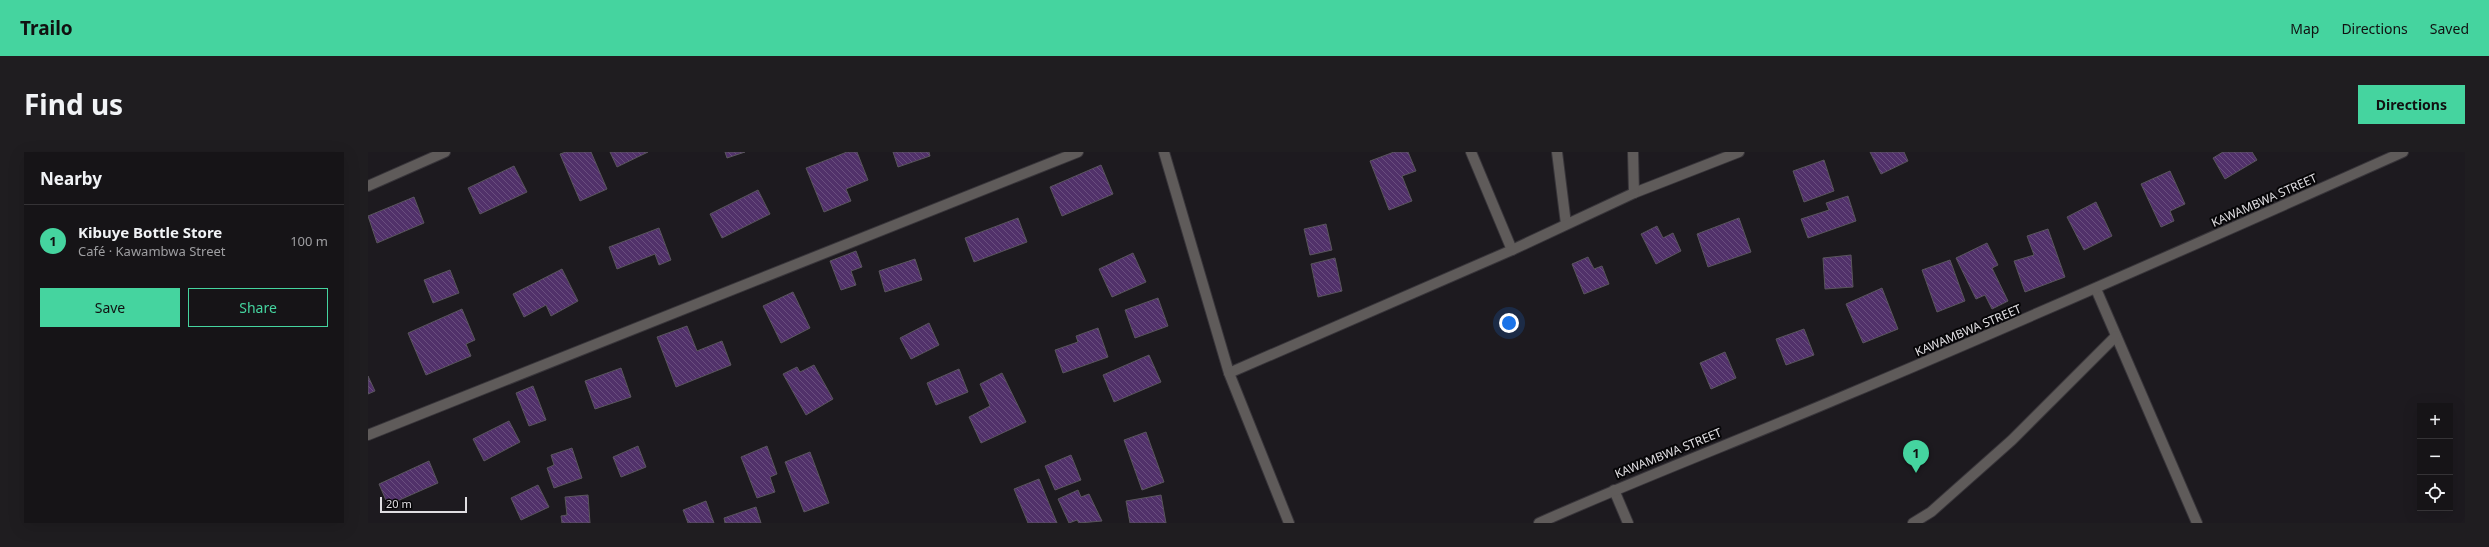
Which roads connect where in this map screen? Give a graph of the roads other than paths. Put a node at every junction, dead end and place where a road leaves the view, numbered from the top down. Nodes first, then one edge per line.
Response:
1 (445, 152) edge
2 (1078, 152) edge
3 (1164, 152) edge
4 (1471, 152) edge
5 (1557, 152) edge
6 (1633, 152) edge
7 (1739, 152) edge
8 (2403, 152) edge
9 (368, 186) edge
10 (1634, 193) junction
11 (1566, 224) junction
12 (1512, 250) junction
13 (2096, 289) junction
14 (2116, 336) junction
15 (1229, 373) junction
16 (368, 435) edge
17 (1614, 490) junction
18 (1289, 523) edge
19 (1539, 523) edge
20 (1628, 523) edge
21 (1913, 523) edge
22 (2197, 523) edge

1 - 9 street
2 - 16 street
3 - 15 street
4 - 12 street
5 - 11 street
6 - 10 street
7 - 10 street
8 - 13 street, KAWAMBWA STREET
10 - 11 street
11 - 12 street
12 - 15 street
13 - 14 street
13 - 17 street, KAWAMBWA STREET
14 - 21 street
14 - 22 street
15 - 18 street
17 - 19 street, KAWAMBWA STREET
17 - 20 street

